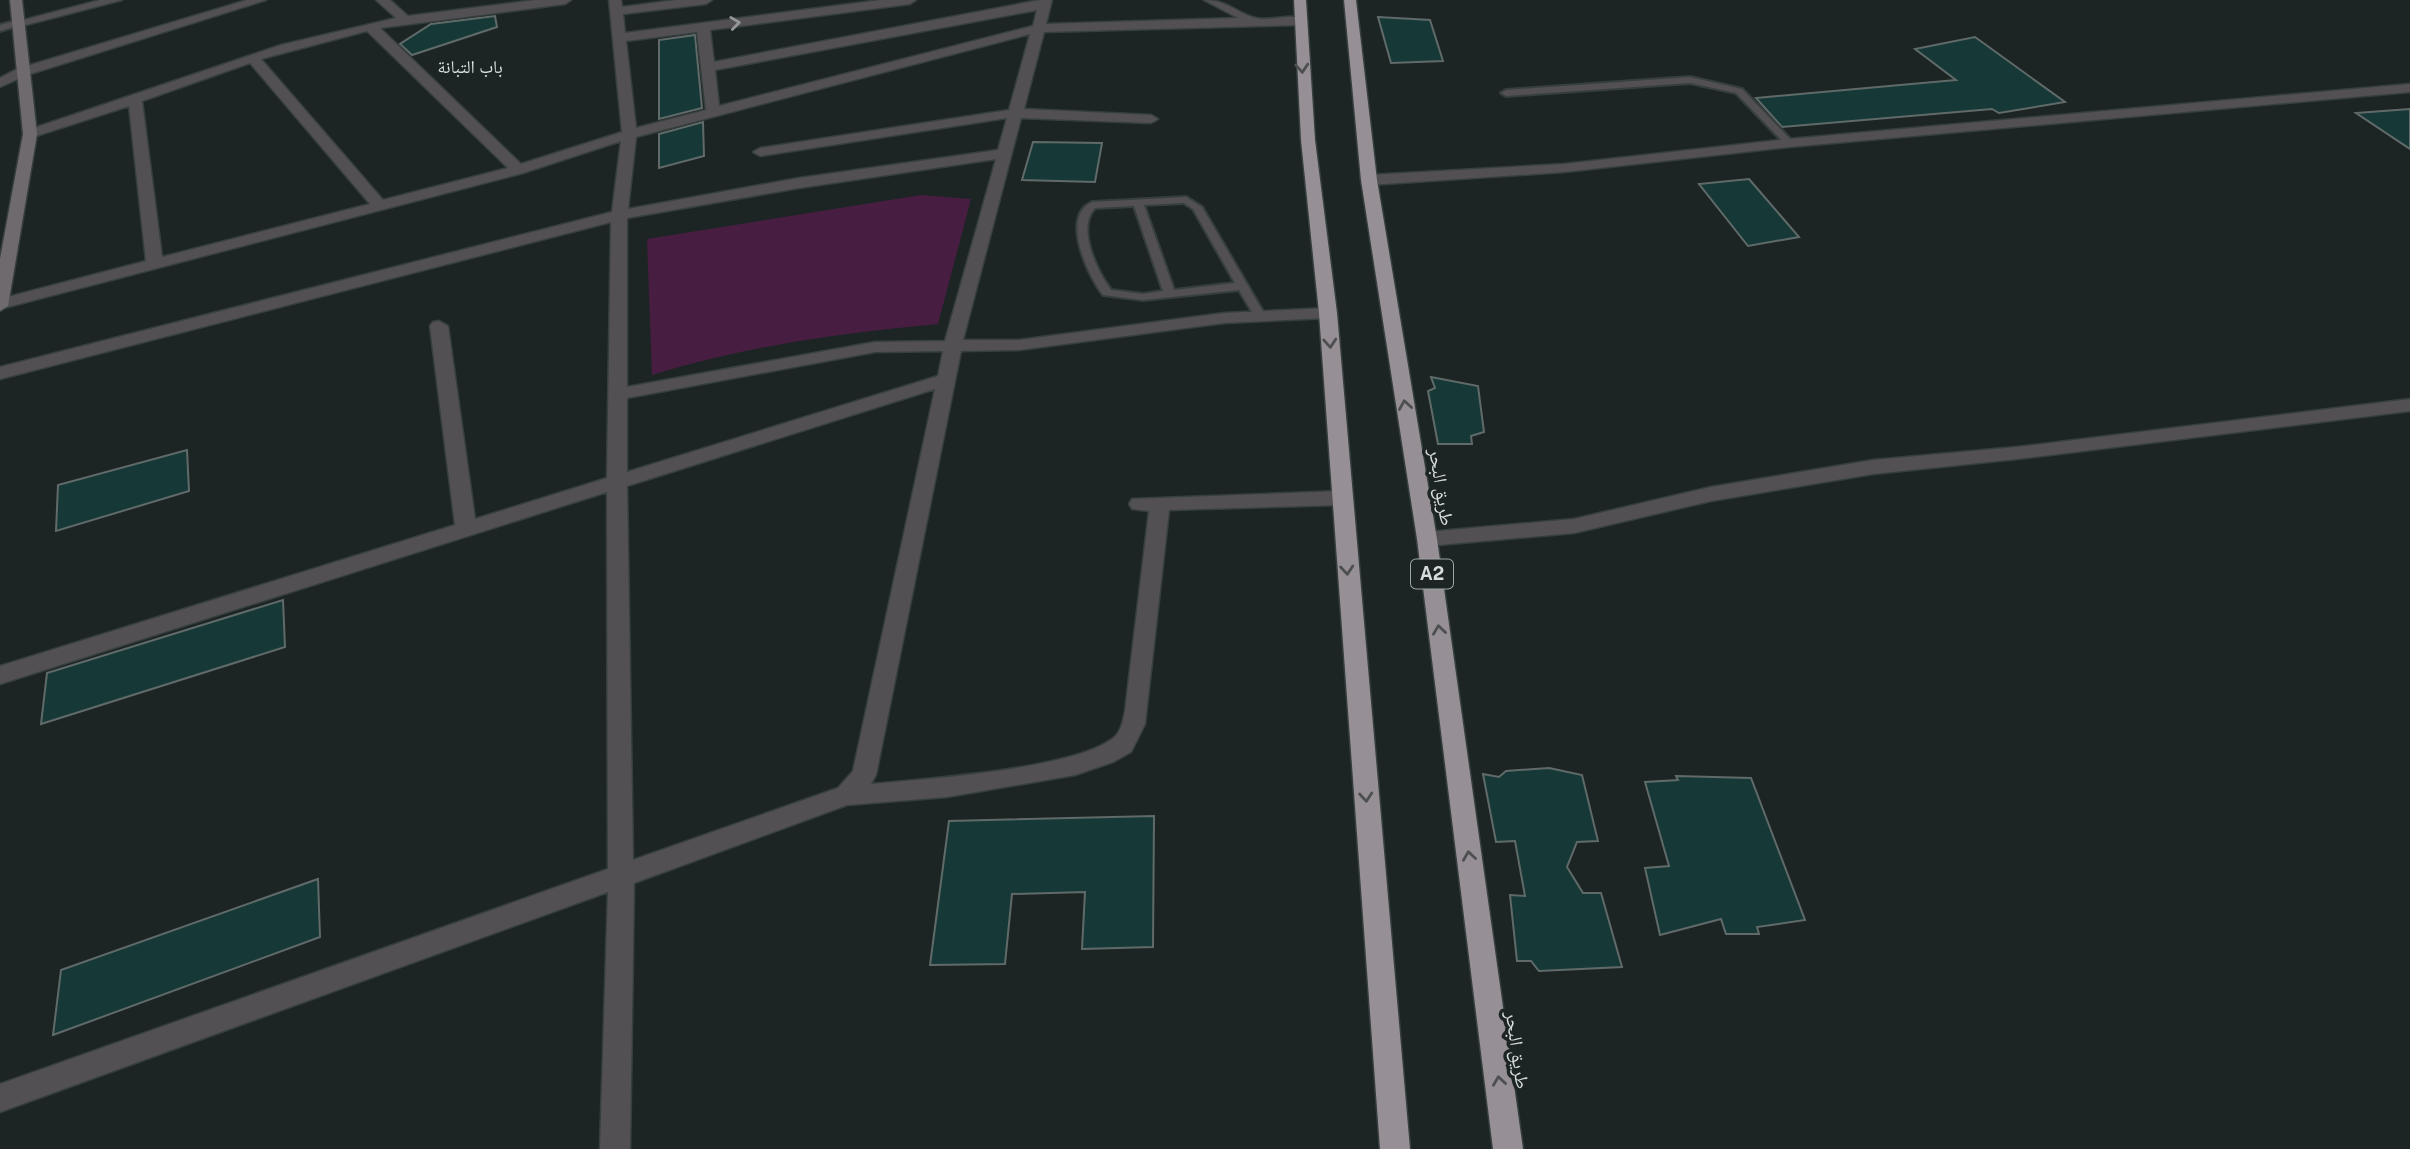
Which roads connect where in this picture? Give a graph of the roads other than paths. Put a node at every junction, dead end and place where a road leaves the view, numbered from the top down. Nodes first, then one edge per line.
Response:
1 (16, 0) edge
2 (116, 0) edge
3 (260, 0) edge
4 (382, 0) edge
5 (565, 0) edge
6 (706, 0) edge
7 (910, 0) edge
8 (1210, 0) edge
9 (1350, 0) edge
10 (533, 2) edge
11 (1045, 3) edge
12 (616, 6) edge
13 (1300, 11) edge
14 (1254, 21) junction
15 (408, 22) junction
16 (18, 23) junction
17 (371, 27) junction
18 (704, 27) junction
19 (0, 28) edge
20 (1036, 29) junction
21 (618, 38) junction
22 (253, 58) junction
23 (708, 67) junction
24 (22, 72) junction
25 (0, 83) edge
26 (2410, 88) edge
27 (1506, 93) dead end
28 (135, 101) junction
29 (713, 113) junction
30 (1015, 113) junction
31 (1150, 118) dead end
32 (30, 134) junction
33 (629, 134) junction
34 (1789, 143) junction
35 (760, 152) dead end
36 (1005, 153) junction
37 (518, 170) junction
38 (1369, 180) junction
39 (1137, 201) junction
40 (380, 206) junction
41 (619, 215) junction
42 (155, 265) junction
43 (1242, 286) junction
44 (1170, 294) junction
45 (0, 305) edge
46 (1328, 313) junction
47 (1259, 315) junction
48 (439, 326) dead end
49 (953, 345) junction
50 (0, 373) edge
51 (946, 379) junction
52 (618, 394) junction
53 (2410, 405) edge
54 (617, 481) junction
55 (1341, 498) junction
56 (466, 529) junction
57 (1427, 539) junction
58 (0, 675) edge
59 (847, 795) junction
60 (621, 876) junction
61 (0, 1098) edge
62 (615, 1149) edge
63 (1395, 1149) edge
64 (1508, 1149) edge

1 - 16 street
2 - 16 street
3 - 24 street
4 - 15 street
5 - 10 street
6 - 12 street
18 -> 7 street
8 - 14 street
9 - 38 highway, طريق البحر / A2
10 - 15 street
11 - 20 street
11 - 23 street
12 - 21 street
13 - 14 street
13 -> 46 highway
14 - 20 street
15 - 17 street
16 - 19 lane
16 - 24 street
17 - 22 street
17 - 37 street
18 - 21 street
18 - 23 street
20 - 29 street
20 - 30 street
21 - 33 street
22 - 28 street
22 - 40 street
23 - 29 street
24 - 25 street
24 - 32 street
26 - 34 street
27 - 34 lane
28 - 32 street
28 - 42 street
29 - 33 street
30 - 31 street
30 - 35 street
30 - 36 street
32 - 45 street
33 - 37 street
33 - 41 street
34 - 38 street
36 - 41 street
36 - 49 street
37 - 40 street
57 -> 38 highway, طريق البحر / A2
39 - 43 lane
39 - 44 lane
39 - 44 lane
40 - 42 street
41 - 50 street
41 - 52 street
42 - 45 street
43 - 44 lane
43 - 47 lane
46 - 47 street
46 -> 55 highway
47 - 49 street
48 - 56 street
49 - 51 street
49 - 52 street
51 - 54 street
51 - 59 street
52 - 54 street
53 - 57 street
54 - 56 street
54 - 60 street
55 - 59 street
55 -> 63 highway
56 - 58 street
64 -> 57 highway, طريق البحر / A2
59 - 60 street
60 - 61 street
60 - 62 street

